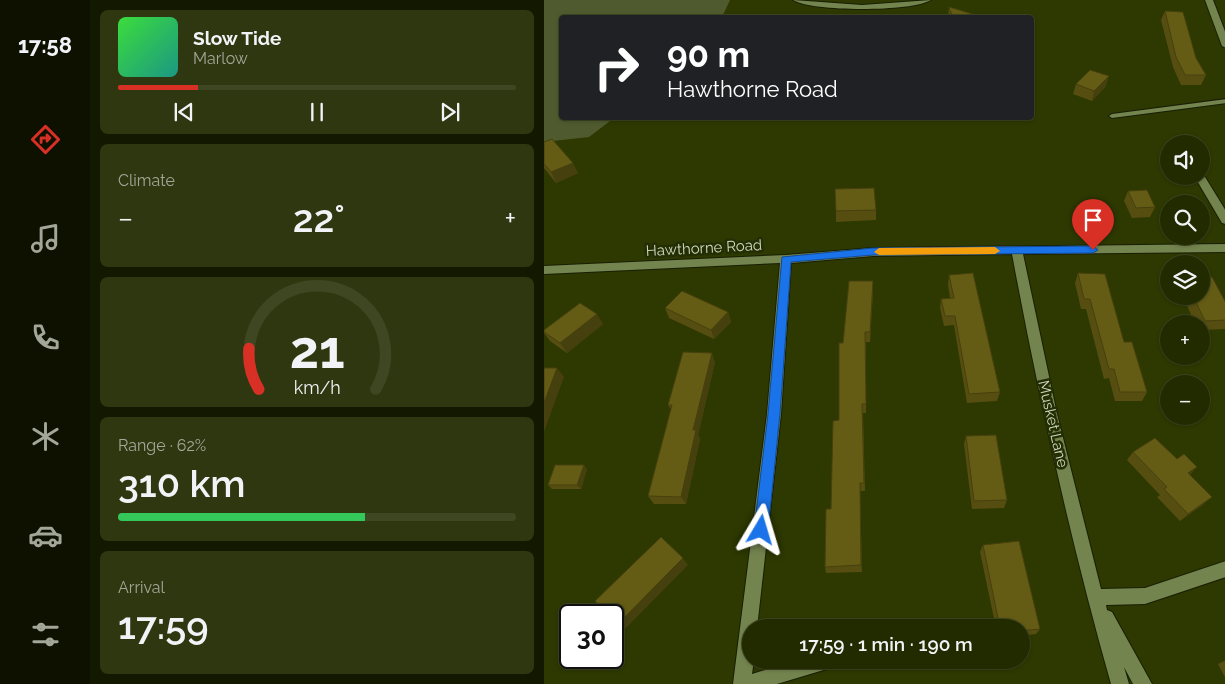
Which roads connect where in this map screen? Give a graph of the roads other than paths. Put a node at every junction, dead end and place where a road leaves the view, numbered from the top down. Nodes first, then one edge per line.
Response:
1 (797, 0) edge
2 (927, 0) edge
3 (1209, 0) edge
4 (1225, 46) edge
5 (1225, 101) edge
6 (1112, 116) dead end
7 (1204, 185) edge
8 (1225, 222) edge
9 (1225, 248) edge
10 (1017, 250) junction
11 (786, 259) junction
12 (544, 270) edge
13 (1225, 568) edge
14 (1094, 597) junction
15 (797, 669) edge
16 (742, 684) edge
17 (748, 684) edge
18 (1120, 684) edge
19 (1143, 684) edge

1 - 2 street
3 - 4 street
5 - 6 lane
7 - 8 street
9 - 10 street, Hawthorne Road
10 - 11 street, Hawthorne Road
10 - 14 street, Musket Lane
11 - 12 street, Hawthorne Road
11 - 16 street
13 - 14 street
14 - 18 street, Musket Lane
14 - 19 street, Musket Lane
15 - 17 street

